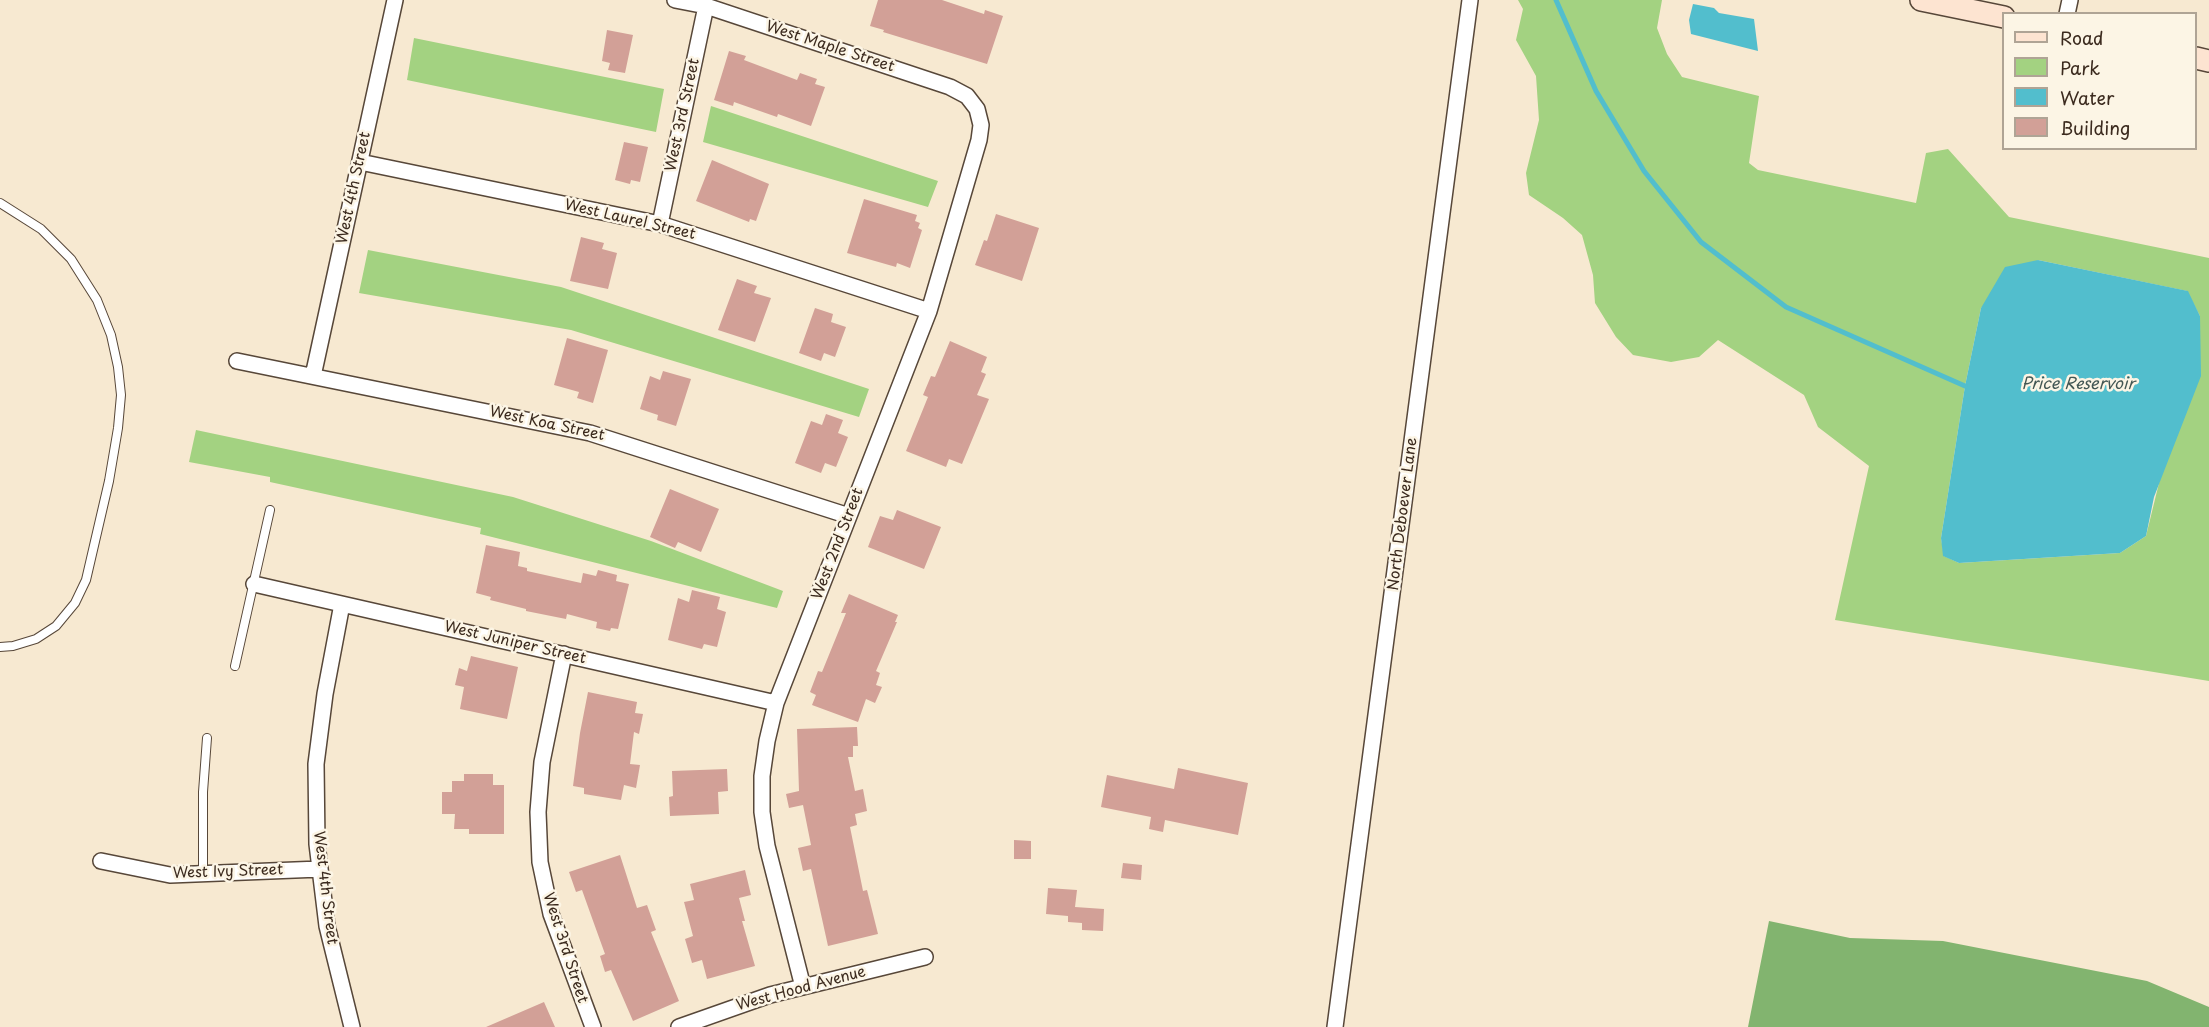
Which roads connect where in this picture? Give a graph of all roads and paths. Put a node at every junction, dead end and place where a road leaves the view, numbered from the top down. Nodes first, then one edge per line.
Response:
1 (395, 0) edge
2 (675, 0) edge
3 (1470, 0) edge
4 (1921, 0) edge
5 (707, 2) edge
6 (2002, 17) edge
7 (976, 109) joint
8 (360, 162) junction
9 (0, 202) edge
10 (660, 224) junction
11 (929, 311) junction
12 (237, 361) dead end
13 (313, 376) junction
14 (270, 510) dead end
15 (849, 516) junction
16 (254, 584) junction
17 (342, 604) junction
18 (0, 648) edge
19 (564, 654) junction
20 (235, 666) dead end
21 (777, 703) junction
22 (207, 738) dead end
23 (100, 861) dead end
24 (320, 868) junction
25 (203, 874) junction
26 (925, 957) dead end
27 (803, 987) junction
28 (352, 1027) edge
29 (593, 1027) edge
30 (679, 1027) edge
31 (1335, 1027) edge

1 - 8 street, West 4th Street
2 - 5 street, West Maple Street
3 - 31 street, North Deboever Lane
4 - 6 street
5 - 7 street, West Maple Street
5 - 10 street, West 3rd Street
7 - 11 street, West 2nd Street
8 - 10 street, West Laurel Street
8 - 13 street, West 4th Street
9 - 18 lane
10 - 11 street, West Laurel Street
11 - 15 street, West 2nd Street
12 - 13 street, West Koa Street
13 - 15 street, West Koa Street
14 - 16 lane
15 - 21 street, West 2nd Street
16 - 17 street, West Juniper Street
16 - 20 lane
17 - 19 street, West Juniper Street
17 - 24 street, West 4th Street
19 - 21 street, West Juniper Street
19 - 29 street, West 3rd Street
21 - 27 street, West 2nd Street
22 - 25 lane
23 - 25 street, West Ivy Street
24 - 25 street, West Ivy Street
24 - 28 street, West 4th Street
26 - 27 street, West Hood Avenue
27 - 30 street, West Hood Avenue

